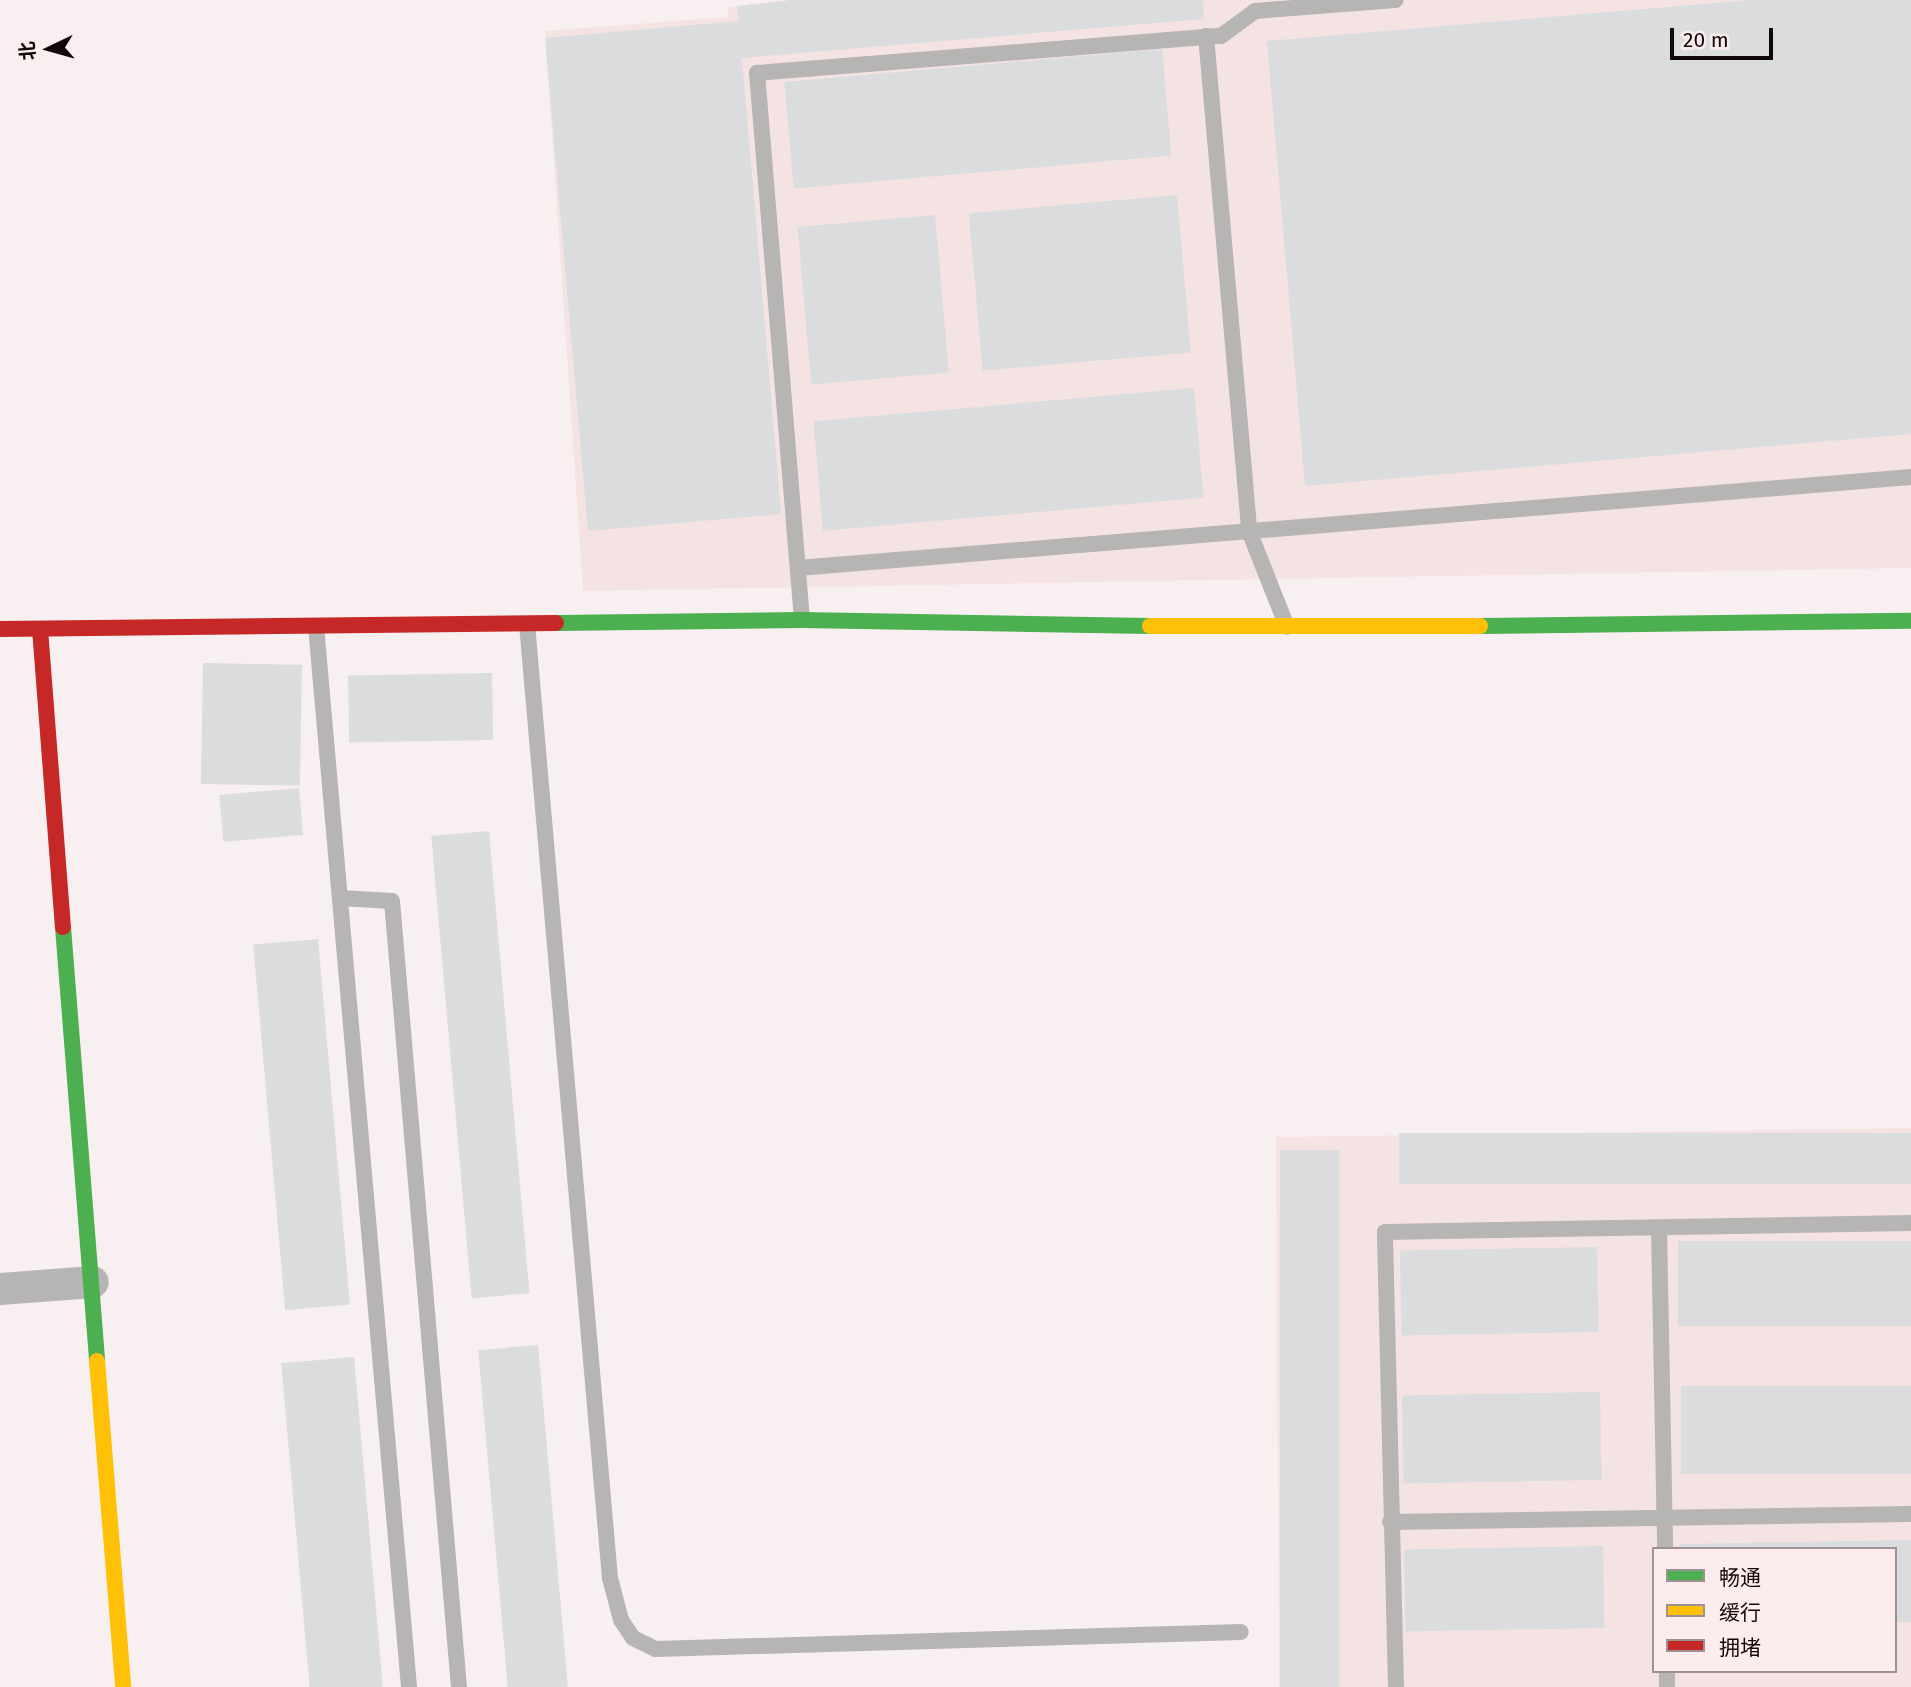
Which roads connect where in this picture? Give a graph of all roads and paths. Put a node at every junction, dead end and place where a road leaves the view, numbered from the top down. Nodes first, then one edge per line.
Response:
1 (1395, 0) edge
2 (1206, 36) junction
3 (1911, 477) edge
4 (1249, 531) junction
5 (797, 568) junction
6 (802, 620) junction
7 (1911, 621) edge
8 (527, 624) junction
9 (316, 626) junction
10 (1287, 628) junction
11 (0, 629) edge
12 (40, 629) junction
13 (340, 898) junction
14 (1911, 1223) edge
15 (1659, 1229) junction
16 (93, 1282) junction
17 (0, 1289) edge
18 (1911, 1514) edge
19 (1664, 1519) junction
20 (1390, 1522) junction
21 (1665, 1547) edge
22 (1241, 1632) dead end
23 (123, 1687) edge
24 (409, 1687) edge
25 (459, 1687) edge
26 (1396, 1687) edge

1 - 2 lane
2 - 4 lane
2 - 5 lane
3 - 4 lane
4 - 5 lane
4 - 10 lane
5 - 6 lane
6 - 8 street
6 - 10 street
7 - 10 street
8 - 9 street
8 - 22 lane
9 - 12 street
9 - 13 lane
11 - 12 street
12 - 16 street
13 - 24 lane
13 - 25 lane
14 - 15 lane
15 - 19 lane
15 - 20 lane
16 - 17 street
16 - 23 street
18 - 19 lane
19 - 20 lane
19 - 21 lane
20 - 26 lane

